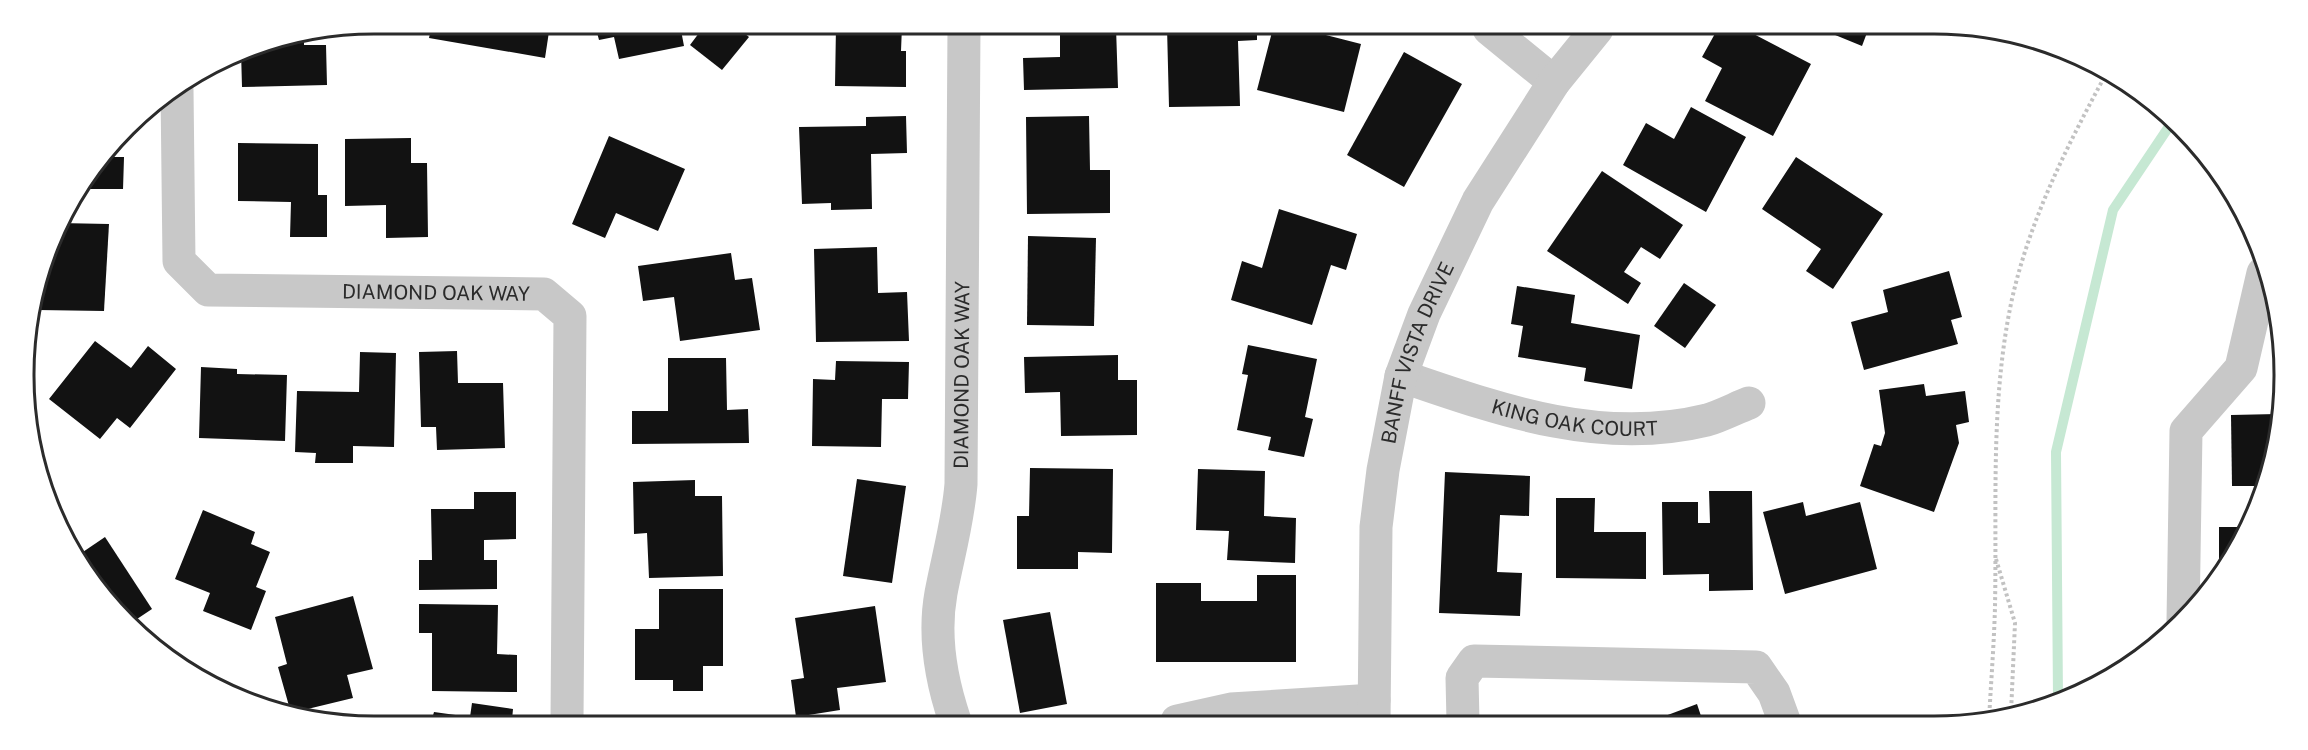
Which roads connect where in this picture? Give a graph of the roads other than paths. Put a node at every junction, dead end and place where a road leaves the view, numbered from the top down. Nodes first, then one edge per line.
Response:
1 (964, 34) edge
2 (1495, 34) edge
3 (1593, 34) edge
4 (1554, 82) junction
5 (177, 98) edge
6 (2261, 283) edge
7 (1401, 376) junction
8 (1749, 402) dead end
9 (2183, 606) edge
10 (1374, 711) edge
11 (567, 716) edge
12 (954, 716) edge
13 (1200, 716) edge
14 (1463, 716) edge
15 (1782, 716) edge

1 - 12 street, DIAMOND OAK WAY
2 - 4 street
3 - 4 street, BANFF VISTA DRIVE
4 - 7 street, BANFF VISTA DRIVE
5 - 11 street, DIAMOND OAK WAY
6 - 9 street
7 - 8 street, KING OAK COURT
7 - 10 street, BANFF VISTA DRIVE
10 - 13 street
14 - 15 street

